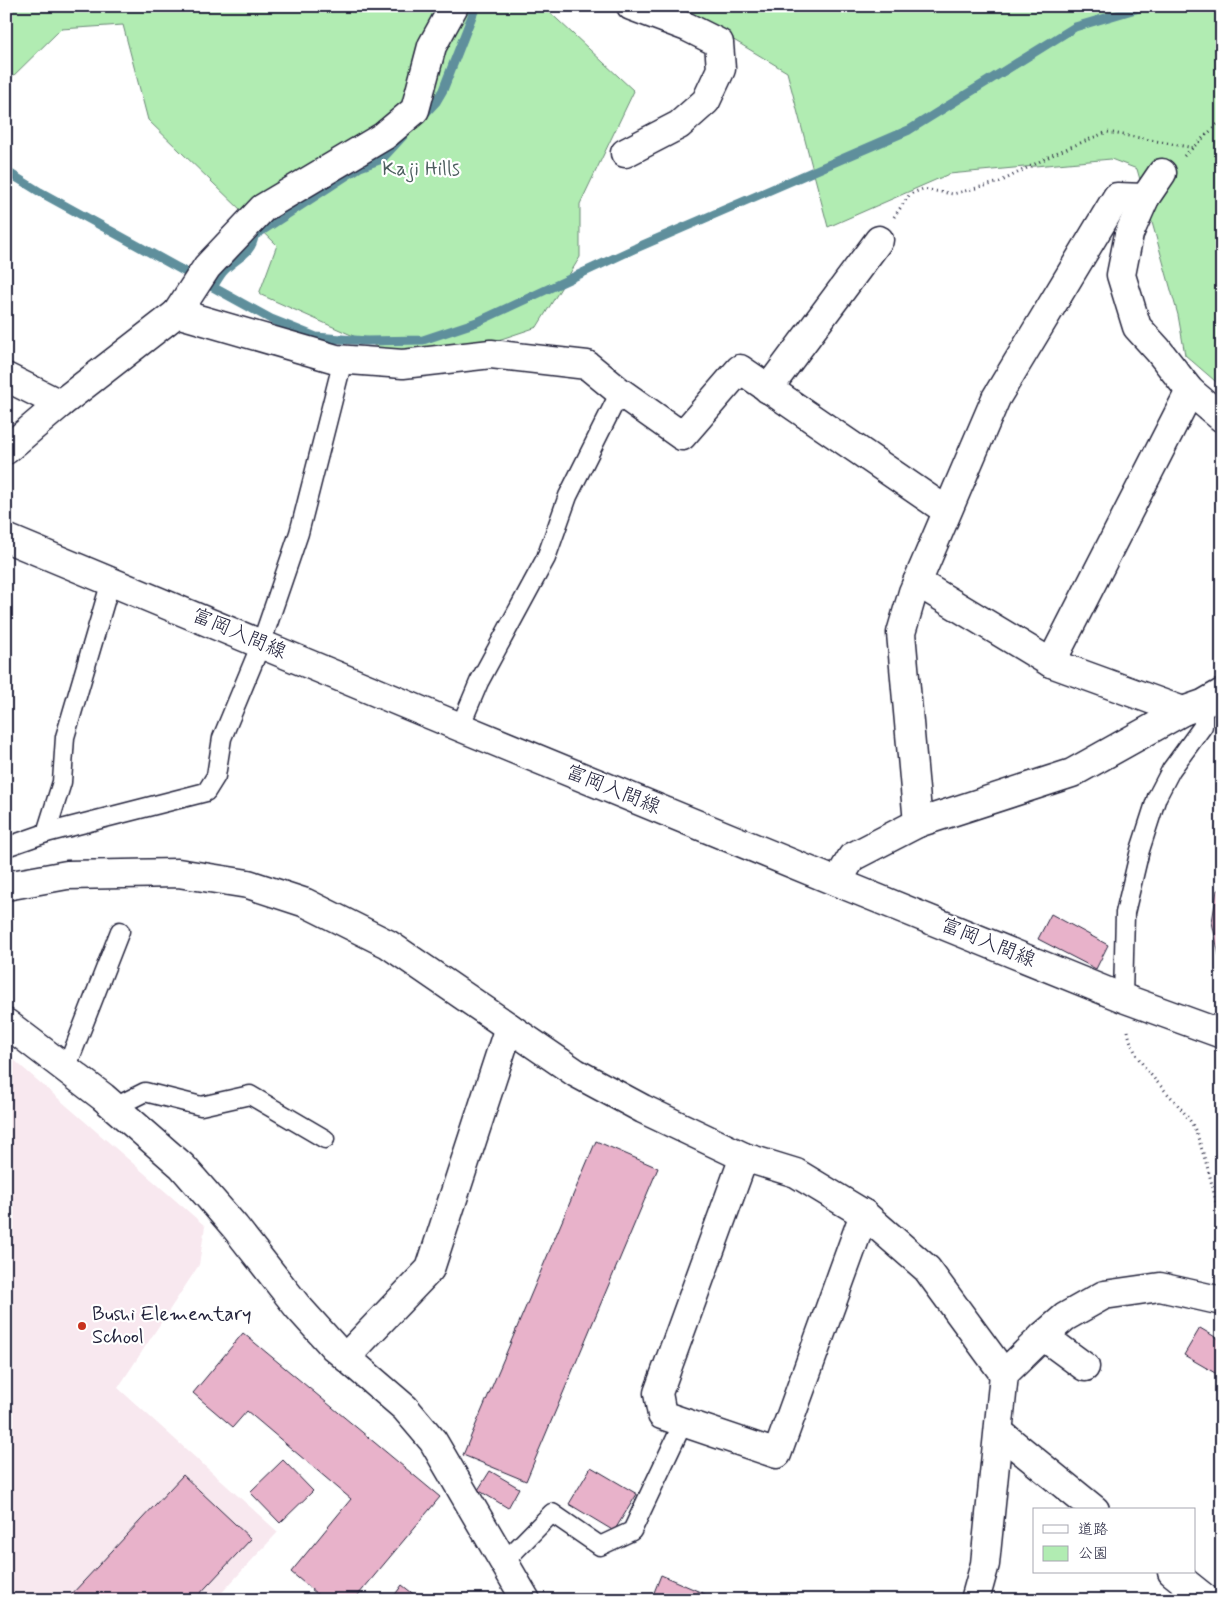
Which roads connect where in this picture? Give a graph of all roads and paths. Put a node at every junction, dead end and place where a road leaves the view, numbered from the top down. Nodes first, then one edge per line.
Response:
1 (454, 6) edge
2 (631, 6) edge
3 (1222, 120) edge
4 (1194, 148) junction
5 (625, 153) dead end
6 (1162, 173) joint
7 (1145, 198) junction
8 (879, 240) joint
9 (184, 304) junction
10 (343, 360) junction
11 (6, 377) edge
12 (768, 389) junction
13 (1190, 391) junction
14 (620, 392) junction
15 (60, 404) junction
16 (1222, 418) edge
17 (6, 450) edge
18 (947, 511) junction
19 (6, 538) edge
20 (111, 581) junction
21 (917, 582) junction
22 (261, 644) junction
23 (1051, 663) junction
24 (1203, 703) edge
25 (460, 727) junction
26 (918, 823) junction
27 (46, 833) junction
28 (6, 847) edge
29 (837, 882) junction
30 (6, 886) edge
31 (120, 931) dead end
32 (1123, 998) junction
33 (6, 1023) edge
34 (508, 1026) junction
35 (1222, 1034) edge
36 (66, 1068) junction
37 (115, 1107) junction
38 (325, 1139) dead end
39 (744, 1157) junction
40 (864, 1214) junction
41 (1222, 1235) edge
42 (1222, 1300) edge
43 (1043, 1336) junction
44 (346, 1357) junction
45 (1085, 1367) dead end
46 (1004, 1374) junction
47 (683, 1423) junction
48 (998, 1432) junction
49 (1093, 1508) edge
50 (504, 1562) junction
51 (1174, 1574) edge
52 (526, 1600) edge
53 (975, 1600) edge
54 (1206, 1600) edge

1 - 9 street
2 - 5 street
3 - 4 path
4 - 6 path
4 - 8 path
6 - 7 street
7 - 13 street
7 - 18 street
8 - 12 street
9 - 10 street
9 - 15 street
10 - 14 street
10 - 22 lane
11 - 15 street
12 - 14 street
12 - 18 street
13 - 16 street
13 - 23 street
14 - 25 lane
15 - 17 street
18 - 21 street
19 - 20 street, 富岡入間線
20 - 22 street, 富岡入間線
20 - 27 lane
21 - 23 street
21 - 26 street
22 - 25 street, 富岡入間線
22 - 27 lane
23 - 24 street
24 - 26 street
24 - 32 lane
25 - 29 street, 富岡入間線
26 - 29 street
27 - 28 lane
29 - 32 street, 富岡入間線
30 - 34 street
31 - 36 lane
32 - 35 street, 富岡入間線
32 - 41 path
33 - 36 street
34 - 39 street
34 - 44 street
36 - 37 street
37 - 38 lane
37 - 44 street
39 - 40 street
39 - 47 street
40 - 46 street
40 - 47 street
42 - 43 street
43 - 45 street
43 - 46 street
44 - 50 street
46 - 48 street
47 - 50 lane
48 - 49 street
48 - 53 street
50 - 52 street
51 - 54 street

